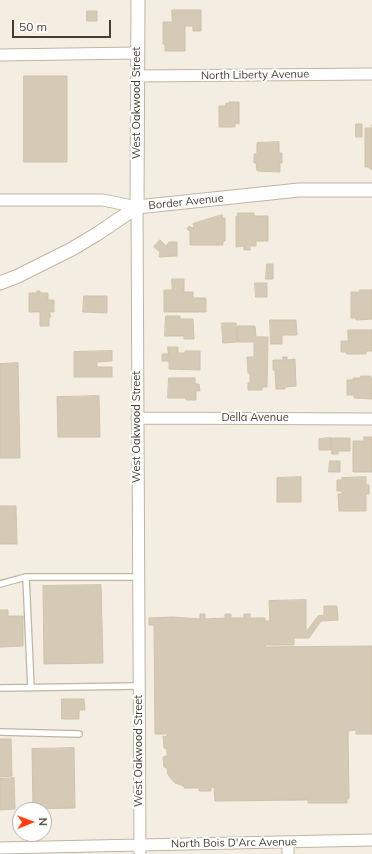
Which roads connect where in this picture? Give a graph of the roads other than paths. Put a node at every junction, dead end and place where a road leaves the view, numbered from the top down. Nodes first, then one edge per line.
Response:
1 (138, 0) edge
2 (137, 53) junction
3 (0, 55) edge
4 (372, 74) edge
5 (138, 76) junction
6 (372, 190) edge
7 (0, 200) edge
8 (137, 207) junction
9 (0, 283) edge
10 (137, 418) junction
11 (372, 419) edge
12 (26, 577) junction
13 (138, 577) junction
14 (0, 584) edge
15 (139, 686) junction
16 (0, 688) edge
17 (31, 688) junction
18 (0, 732) edge
19 (78, 734) dead end
20 (372, 840) edge
21 (288, 842) junction
22 (0, 848) edge
23 (140, 849) edge
24 (288, 854) edge

1 - 2 street, West Oakwood Street
2 - 3 street
2 - 5 street, West Oakwood Street
4 - 5 street, North Liberty Avenue
5 - 8 street, West Oakwood Street
6 - 8 street, Border Avenue
7 - 8 street, Border Avenue
8 - 9 street
8 - 10 street, West Oakwood Street
10 - 11 street, Della Avenue
10 - 13 street, West Oakwood Street
12 - 13 lane
12 - 14 lane
12 - 17 lane
13 - 15 street, West Oakwood Street
15 - 17 lane
15 - 23 street, West Oakwood Street
16 - 17 lane
18 - 19 lane
20 - 21 street, North Bois D'Arc Avenue
21 - 23 street, North Bois D'Arc Avenue
21 - 24 street
22 - 23 street, North Bois D'Arc Avenue

